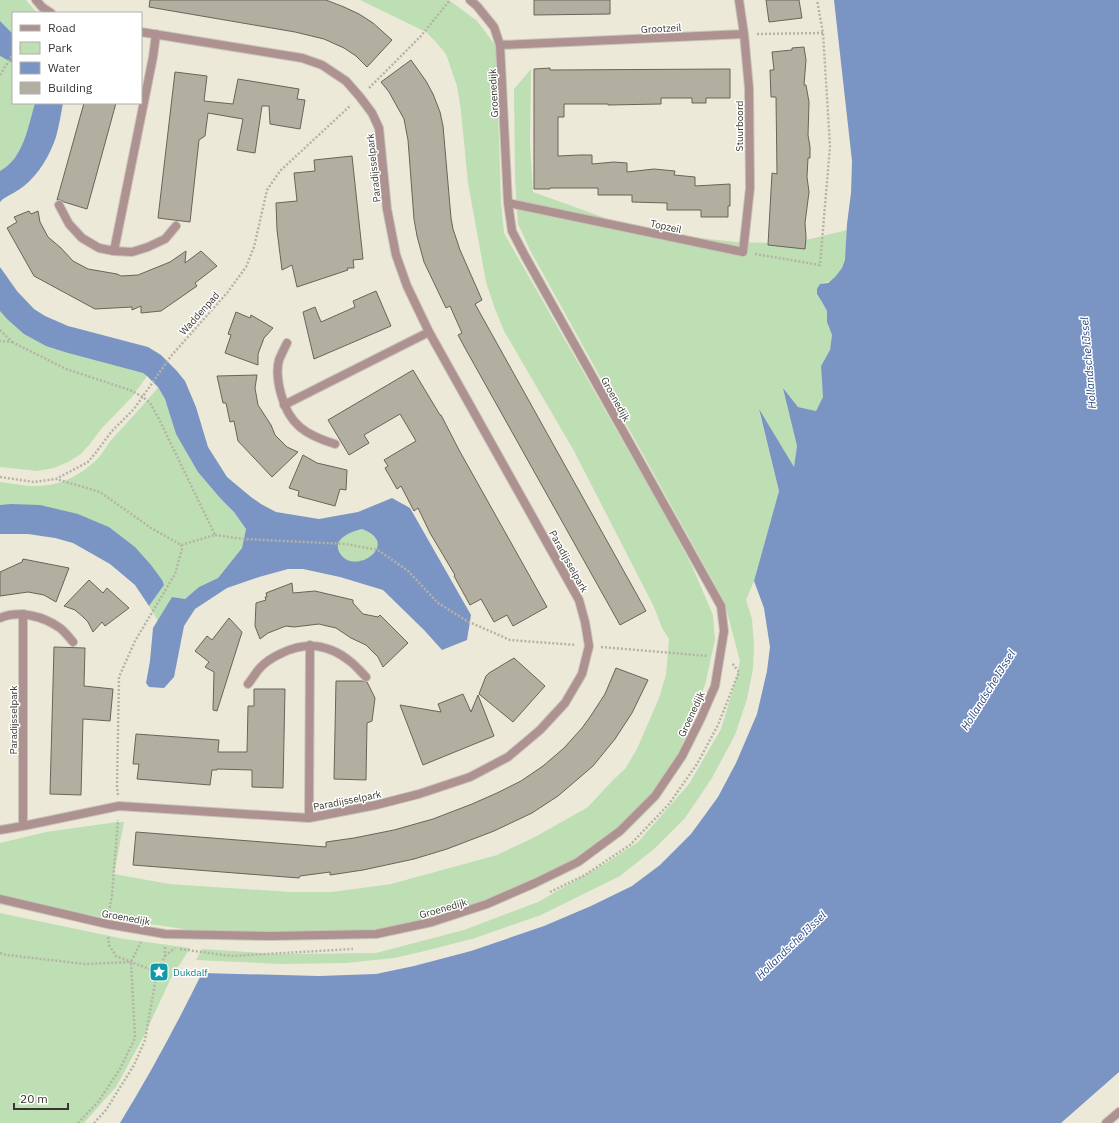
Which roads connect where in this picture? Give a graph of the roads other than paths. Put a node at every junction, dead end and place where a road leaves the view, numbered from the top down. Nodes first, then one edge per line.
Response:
1 (36, 0) edge
2 (470, 0) edge
3 (739, 0) edge
4 (479, 3) edge
5 (50, 12) edge
6 (142, 32) edge
7 (156, 34) junction
8 (744, 34) junction
9 (500, 45) junction
10 (508, 203) junction
11 (59, 205) dead end
12 (176, 226) dead end
13 (114, 251) junction
14 (743, 252) joint
15 (429, 332) junction
16 (287, 343) dead end
17 (284, 405) junction
18 (335, 444) dead end
19 (23, 614) junction
20 (0, 618) edge
21 (74, 642) dead end
22 (310, 645) junction
23 (366, 677) dead end
24 (248, 684) dead end
25 (309, 818) junction
26 (23, 826) junction
27 (0, 830) edge
28 (0, 899) edge
29 (1119, 1112) edge
30 (1106, 1123) edge

1 - 5 street
2 - 4 street, Groenedijk
3 - 8 street, Stuurboord
4 - 9 street, Groenedijk
6 - 7 street, Paradijsselpark
7 - 13 street
7 - 15 street, Paradijsselpark
8 - 9 street, Grootzeil
8 - 14 street, Stuurboord
9 - 10 street, Groenedijk
10 - 14 street, Topzeil
10 - 28 street, Groenedijk
11 - 13 street
12 - 13 street
15 - 17 street
15 - 25 street, Paradijsselpark
16 - 17 street
17 - 18 street
19 - 20 street
19 - 21 street
19 - 26 street, Paradijsselpark
22 - 23 street
22 - 24 street
22 - 25 street, Paradijsselpark
25 - 26 street, Paradijsselpark
26 - 27 street, Paradijsselpark
29 - 30 street

